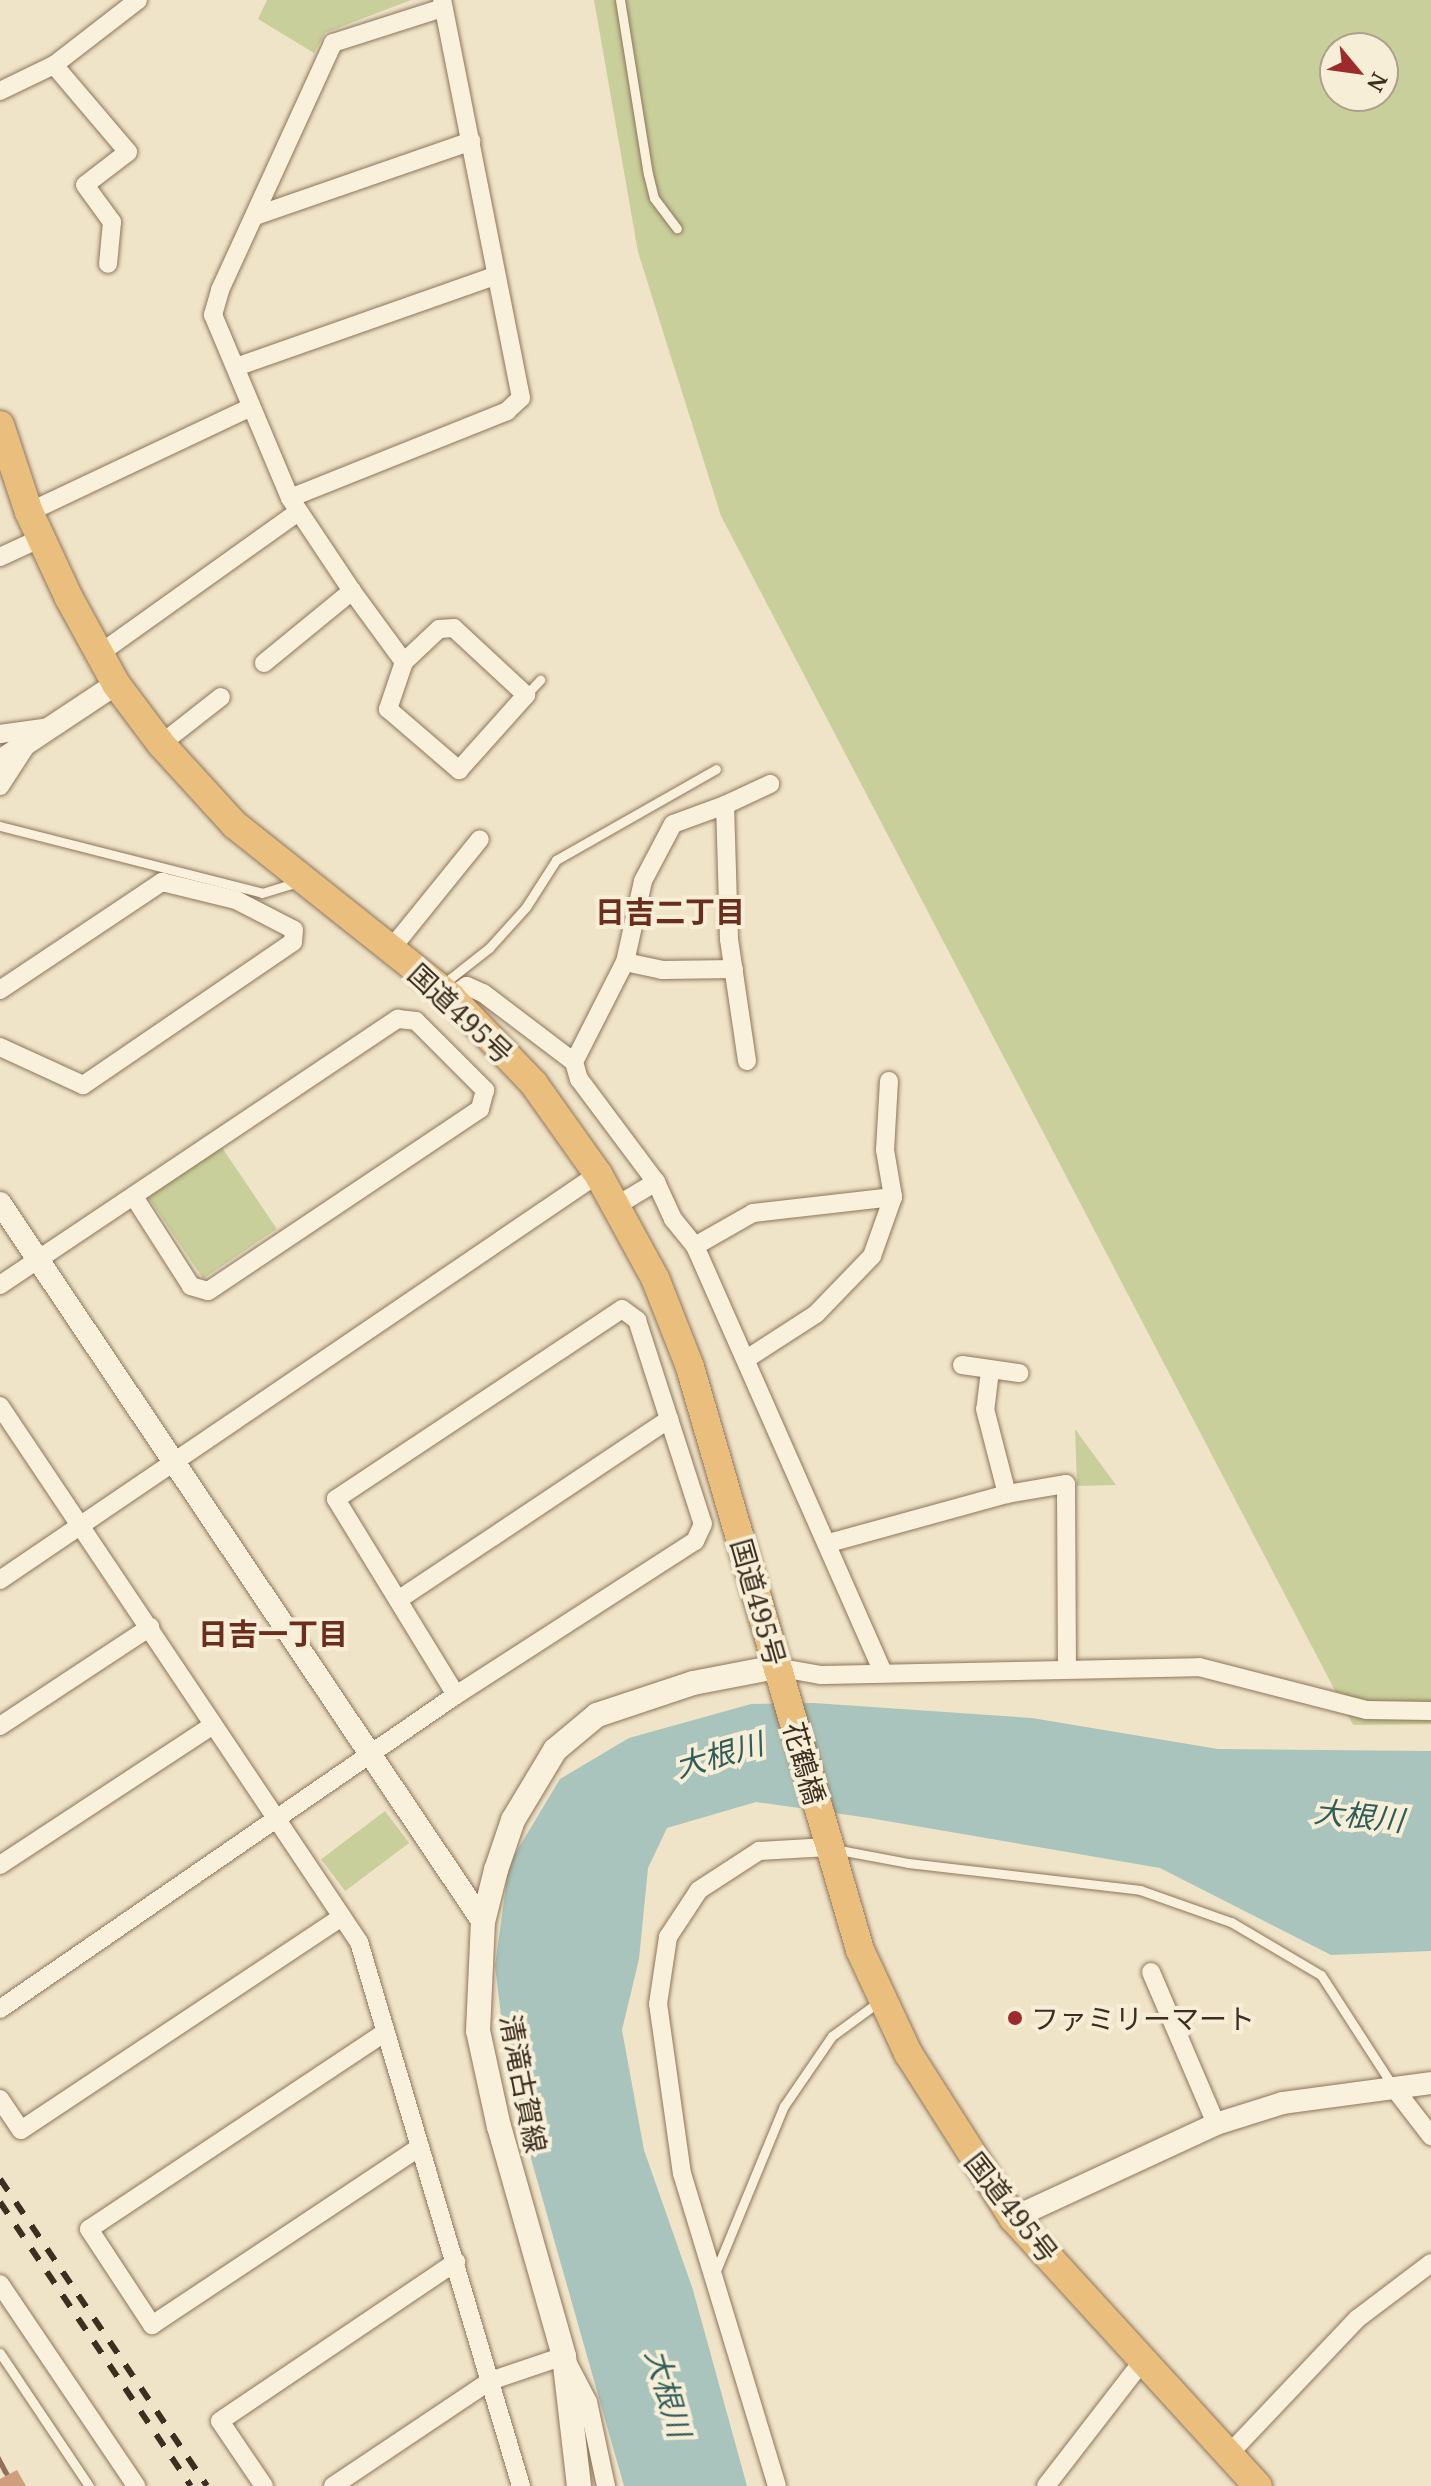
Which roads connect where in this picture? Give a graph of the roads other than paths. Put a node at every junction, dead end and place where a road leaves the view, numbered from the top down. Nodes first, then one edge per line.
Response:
1 (138, 0) edge
2 (620, 0) edge
3 (443, 4) edge
4 (54, 65) junction
5 (0, 91) edge
6 (471, 141) junction
7 (255, 216) junction
8 (677, 228) dead end
9 (108, 264) dead end
10 (495, 276) junction
11 (236, 367) junction
12 (251, 407) junction
13 (0, 425) edge
14 (294, 505) junction
15 (29, 512) junction
16 (41, 538) junction
17 (0, 557) edge
18 (352, 591) junction
19 (99, 654) junction
20 (404, 662) junction
21 (264, 663) dead end
22 (540, 680) dead end
23 (116, 684) junction
24 (526, 695) junction
25 (221, 697) dead end
26 (51, 726) junction
27 (0, 734) edge
28 (30, 740) junction
29 (161, 744) junction
30 (0, 761) edge
31 (716, 769) dead end
32 (770, 784) dead end
33 (0, 786) edge
34 (725, 805) junction
35 (0, 826) edge
36 (480, 839) dead end
37 (302, 881) junction
38 (391, 949) junction
39 (625, 962) junction
40 (734, 969) junction
41 (0, 990) edge
42 (445, 992) junction
43 (0, 1047) edge
44 (747, 1061) dead end
45 (574, 1062) junction
46 (889, 1081) dead end
47 (598, 1174) junction
48 (656, 1182) junction
49 (134, 1197) junction
50 (893, 1197) junction
51 (0, 1203) edge
52 (616, 1206) junction
53 (695, 1246) junction
54 (37, 1259) junction
55 (0, 1285) edge
56 (748, 1358) junction
57 (962, 1365) dead end
58 (990, 1371) junction
59 (1019, 1373) dead end
60 (0, 1406) edge
61 (669, 1419) junction
62 (6, 1429) edge
63 (173, 1462) junction
64 (1007, 1494) junction
65 (80, 1526) junction
66 (829, 1543) junction
67 (0, 1580) edge
68 (398, 1600) junction
69 (150, 1627) junction
70 (1067, 1667) junction
71 (883, 1673) junction
72 (780, 1679) junction
73 (456, 1695) junction
74 (1431, 1711) edge
75 (213, 1725) junction
76 (0, 1726) edge
77 (371, 1756) junction
78 (278, 1821) junction
79 (826, 1841) junction
80 (0, 1865) edge
81 (342, 1917) junction
82 (483, 1922) junction
83 (1151, 1972) dead end
84 (882, 1999) junction
85 (0, 2009) edge
86 (384, 2033) junction
87 (1431, 2083) edge
88 (1394, 2088) junction
89 (0, 2099) edge
90 (1216, 2124) junction
91 (1431, 2136) edge
92 (420, 2147) junction
93 (1013, 2218) junction
94 (456, 2262) junction
95 (1431, 2263) edge
96 (713, 2277) junction
97 (0, 2284) edge
98 (0, 2353) edge
99 (564, 2356) junction
100 (1144, 2359) junction
101 (490, 2381) junction
102 (1229, 2454) junction
103 (89, 2486) edge
104 (136, 2486) edge
105 (264, 2486) edge
106 (333, 2486) edge
107 (521, 2486) edge
108 (579, 2486) edge
109 (606, 2486) edge
110 (777, 2486) edge
111 (1046, 2486) edge
112 (1258, 2486) edge

1 - 4 street
2 - 8 lane
3 - 6 street
3 - 7 street
4 - 5 street
4 - 9 street
6 - 7 street
6 - 10 street
7 - 11 street
10 - 11 street
10 - 14 street
11 - 12 street
12 - 14 street
12 - 15 street
13 - 15 highway, 国道495号
14 - 18 street
14 - 19 street
15 - 16 highway, 国道495号
16 - 17 street
16 - 19 highway, 国道495号
18 - 20 street
18 - 21 street
19 - 23 highway, 国道495号
20 - 24 street
20 - 24 street
22 - 24 lane
23 - 26 street
23 - 29 highway, 国道495号
25 - 29 street
26 - 27 street
26 - 28 street
28 - 30 street
28 - 33 street
29 - 37 highway, 国道495号
31 - 42 lane
32 - 34 street
34 - 39 street
34 - 40 street
35 - 37 lane
36 - 38 street
37 - 38 highway, 国道495号
38 - 42 highway, 国道495号
39 - 40 street
39 - 45 street
40 - 44 street
41 - 43 street
42 - 45 street
42 - 47 highway, 国道495号
45 - 48 street
46 - 50 street
47 - 52 highway, 国道495号
47 - 63 street
48 - 52 street
48 - 53 street
49 - 49 street
49 - 54 street
50 - 53 street
50 - 56 street
51 - 54 street
52 - 72 highway, 国道495号
53 - 56 street
54 - 55 street
54 - 63 street
56 - 66 street
57 - 58 street
58 - 59 street
58 - 64 street
60 - 62 street
61 - 68 street
61 - 68 street
61 - 73 street
62 - 65 street
63 - 65 street
63 - 77 street
64 - 66 street
64 - 70 street
65 - 67 street
65 - 69 street
66 - 71 street
68 - 73 street
69 - 75 street
69 - 76 street
70 - 71 street
70 - 74 street
71 - 72 street
72 - 79 highway, 花鶴橋
72 - 82 main road, 清滝古賀線
73 - 77 street
75 - 78 street
75 - 80 street
77 - 78 street
77 - 82 street
78 - 81 street
78 - 85 street
79 - 84 highway, 国道495号
79 - 88 lane
79 - 96 street
81 - 86 street
81 - 89 street
82 - 99 main road, 清滝古賀線
83 - 90 street
84 - 93 highway, 国道495号
84 - 96 lane
86 - 92 street
86 - 92 street
87 - 88 street
88 - 90 street
88 - 91 street
90 - 93 street
92 - 94 street
93 - 100 highway, 国道495号
94 - 101 street
94 - 105 street
95 - 102 street
96 - 110 street
97 - 104 street
98 - 103 lane
99 - 101 street
99 - 108 main road, 清滝古賀線
99 - 109 street
100 - 102 highway, 国道495号
100 - 111 street
101 - 106 street
101 - 107 street
102 - 112 highway, 国道495号

